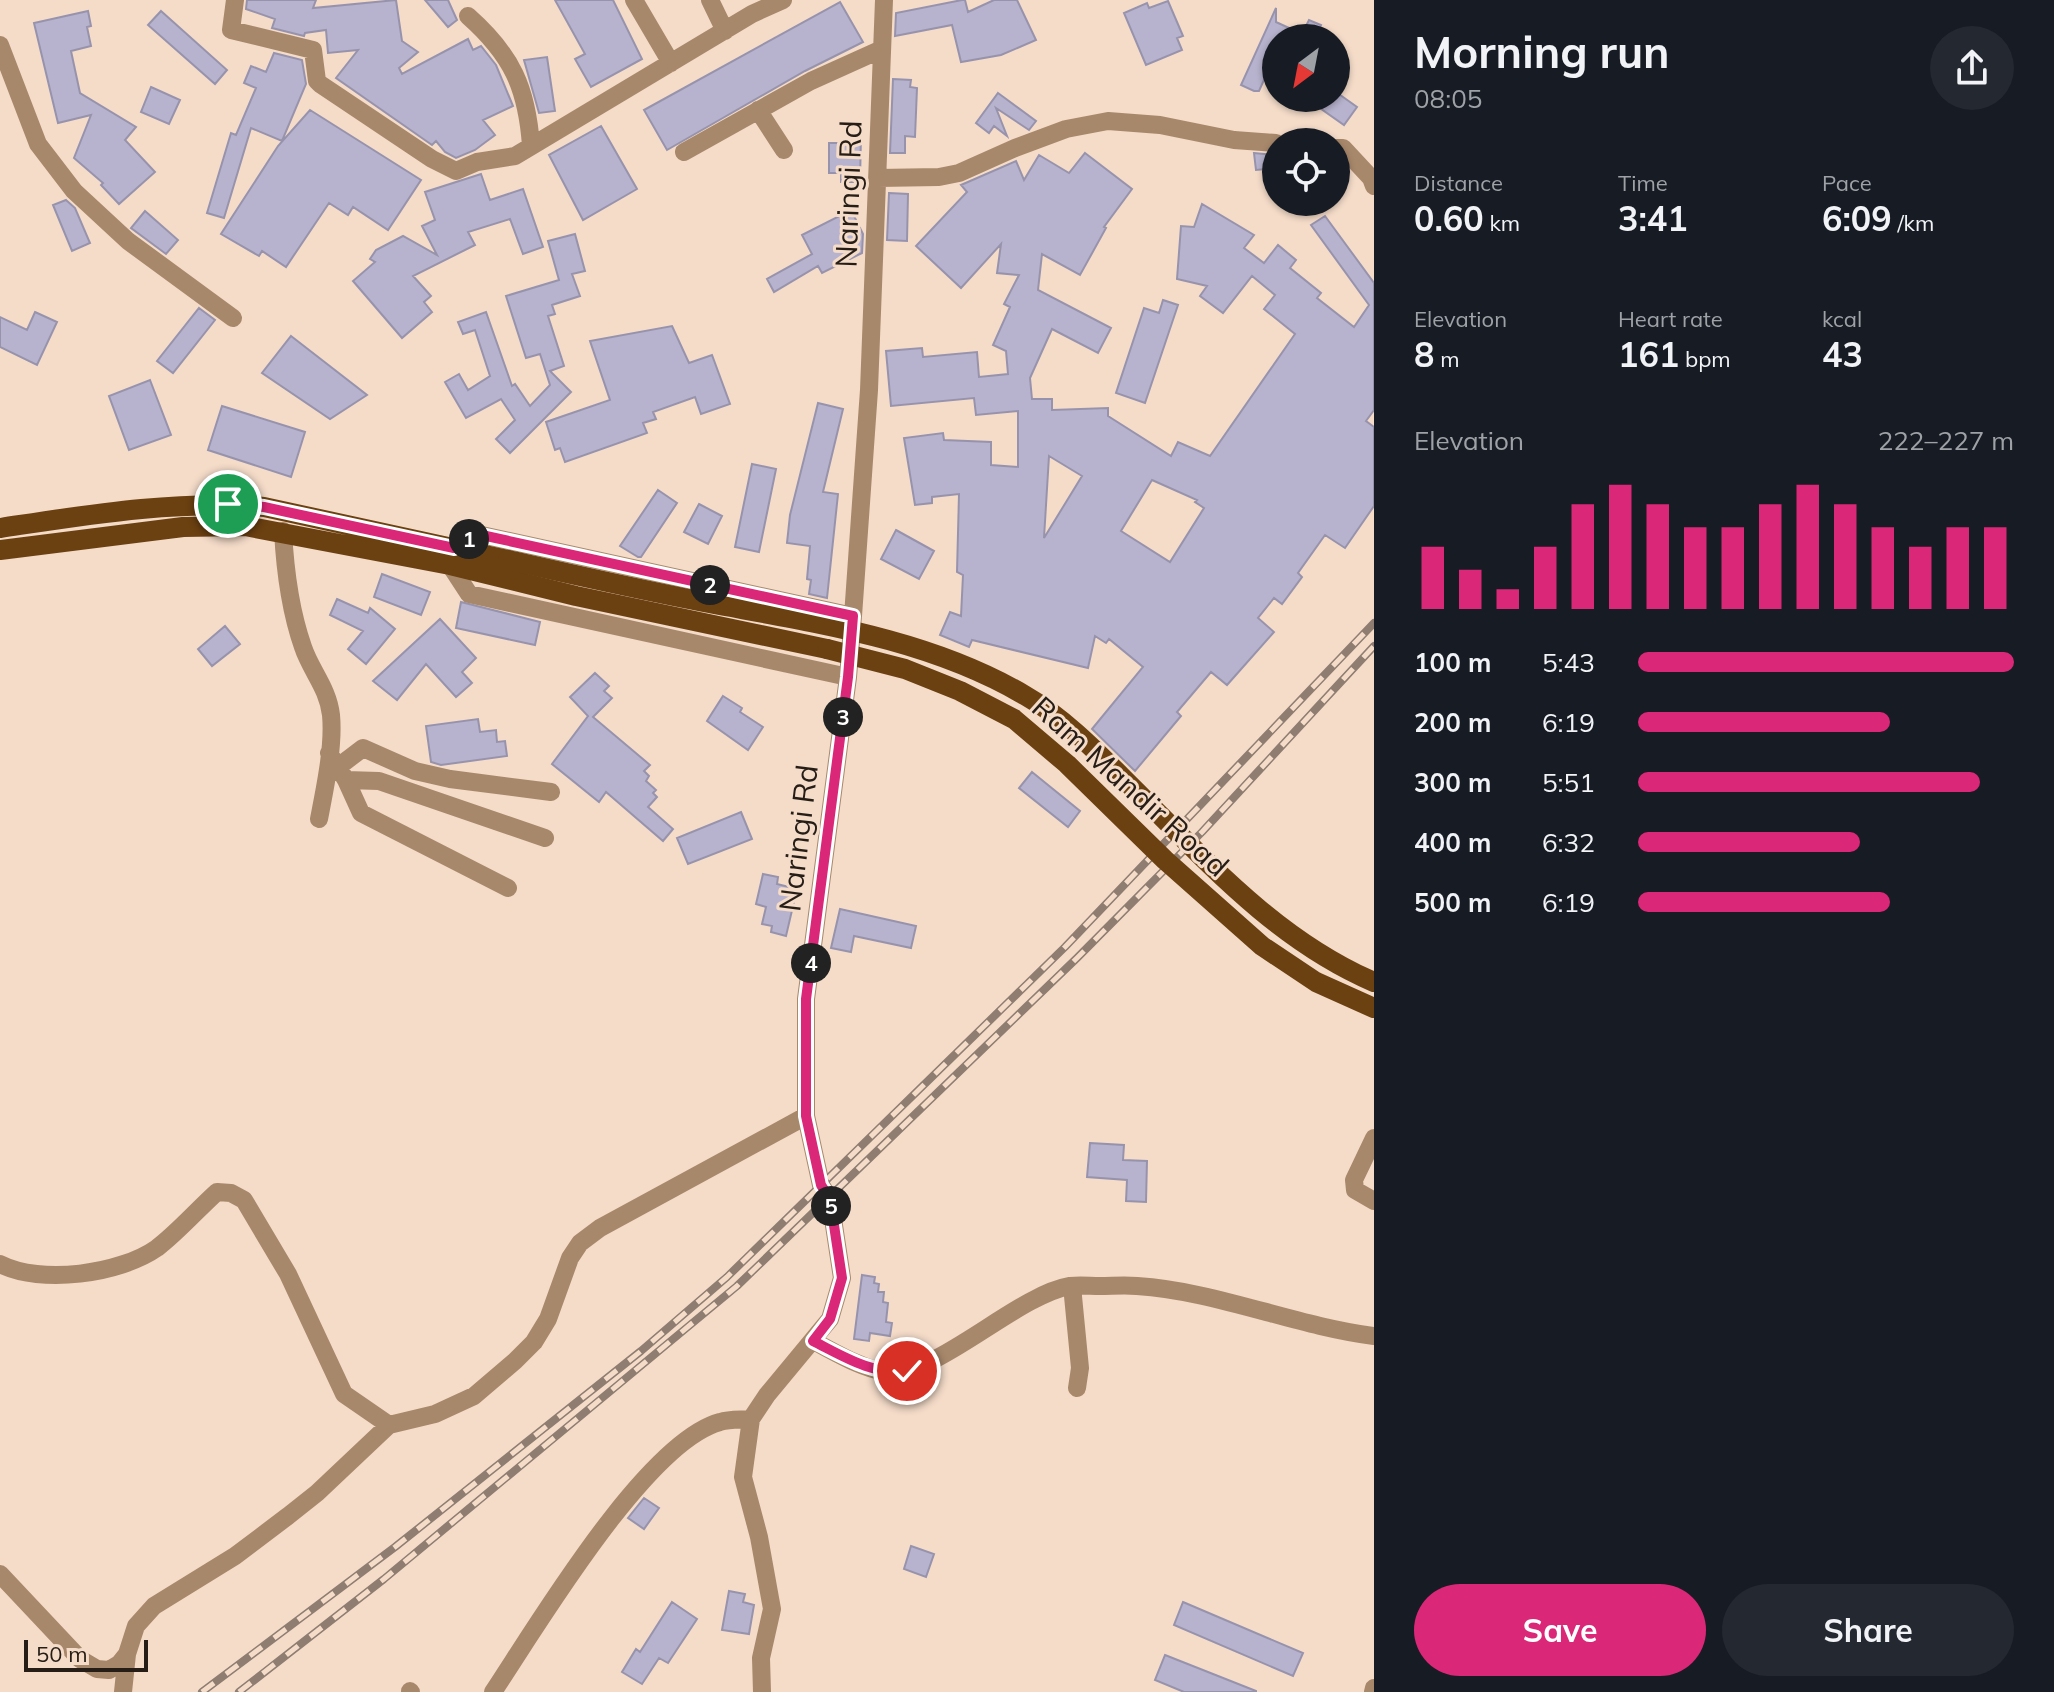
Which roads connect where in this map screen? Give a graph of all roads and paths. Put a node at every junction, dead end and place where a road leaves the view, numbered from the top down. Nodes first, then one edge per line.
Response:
1 (235, 0) edge
2 (634, 0) edge
3 (710, 0) edge
4 (783, 0) edge
5 (884, 0) edge
6 (468, 16) dead end
7 (725, 31) junction
8 (0, 45) edge
9 (882, 49) junction
10 (671, 63) junction
11 (758, 110) junction
12 (1262, 142) edge
13 (531, 146) junction
14 (784, 150) dead end
15 (684, 152) dead end
16 (1350, 156) edge
17 (878, 178) junction
18 (1374, 186) edge
19 (233, 318) dead end
20 (0, 528) edge
21 (283, 531) junction
22 (0, 550) edge
23 (452, 556) junction
24 (506, 569) junction
25 (853, 616) junction
26 (848, 677) junction
27 (338, 767) junction
28 (551, 792) dead end
29 (319, 819) dead end
30 (545, 838) dead end
31 (508, 888) dead end
32 (1374, 982) edge
33 (1374, 1008) edge
34 (806, 1116) junction
35 (1374, 1138) edge
36 (1374, 1201) edge
37 (0, 1264) edge
38 (1072, 1286) junction
39 (1374, 1336) edge
40 (813, 1341) junction
41 (1077, 1388) dead end
42 (751, 1419) junction
43 (389, 1425) junction
44 (0, 1574) edge
45 (127, 1654) junction
46 (123, 1692) edge
47 (493, 1692) edge
48 (762, 1692) edge

1 - 13 street
2 - 10 street
3 - 7 street
4 - 7 street
5 - 9 street, Naringi Rd
6 - 13 street
7 - 10 street
8 - 19 street
9 - 11 street
9 - 17 street, Naringi Rd
10 - 13 street
11 - 14 street
11 - 15 street
12 - 17 street
16 - 18 street
17 - 25 street, Naringi Rd
20 - 23 main road
21 - 22 main road
21 - 23 main road
21 - 27 street
23 - 24 main road
23 - 25 street
23 - 26 street
24 - 32 main road, bridge
24 - 33 main road, Ram Mandir Road, bridge
25 - 26 street, Naringi Rd
26 - 34 street, Naringi Rd
27 - 28 street
27 - 29 street
27 - 30 street
27 - 31 street
34 - 40 street, Naringi Rd
34 - 43 street
35 - 36 street
37 - 43 street
38 - 39 street
38 - 40 street
38 - 41 street
40 - 42 street, Naringi Rd
42 - 47 street
42 - 48 street, Naringi Rd
43 - 45 street
44 - 45 street
45 - 46 street

